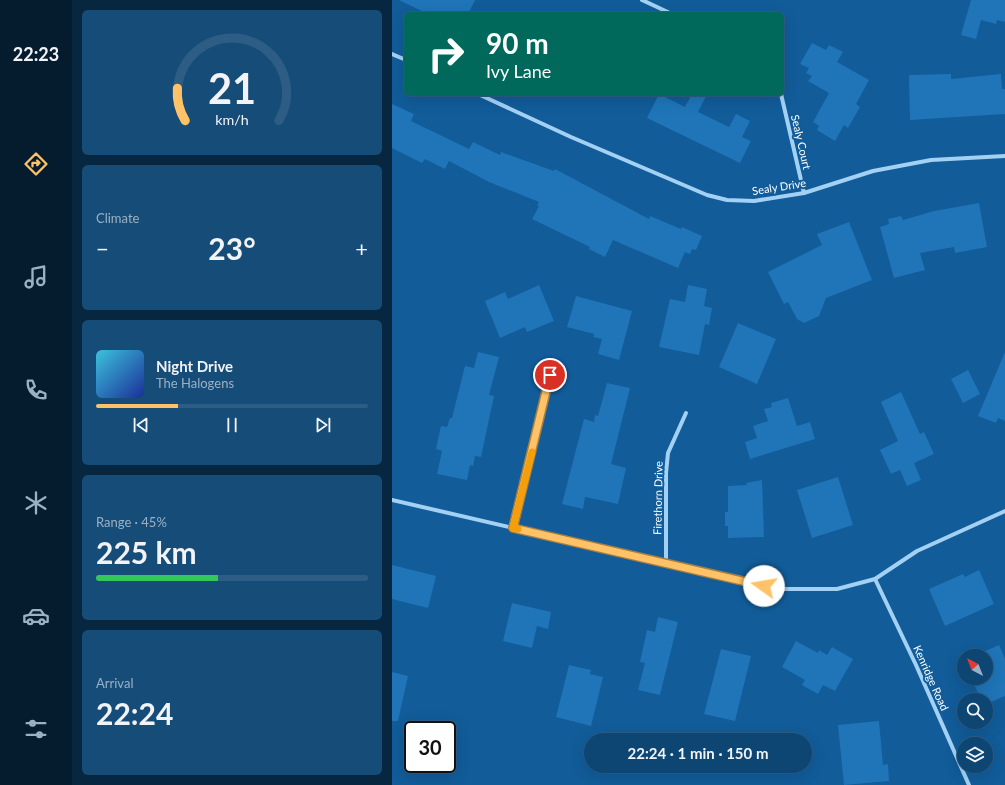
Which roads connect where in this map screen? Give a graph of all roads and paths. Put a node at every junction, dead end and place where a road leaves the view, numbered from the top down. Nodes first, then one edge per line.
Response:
1 (642, 0) edge
2 (668, 12) edge
3 (392, 54) edge
4 (404, 59) edge
5 (482, 96) edge
6 (781, 96) edge
7 (1005, 156) edge
8 (804, 193) junction
9 (550, 375) dead end
10 (686, 413) dead end
11 (392, 500) edge
12 (1005, 511) edge
13 (513, 528) junction
14 (666, 564) junction
15 (875, 579) junction
16 (969, 785) edge

1 - 2 street
3 - 4 street
5 - 8 street, Sealy Drive
6 - 8 street, Sealy Court
7 - 8 street, Sealy Drive
9 - 13 street
10 - 14 street, Firethorn Drive
11 - 13 street
12 - 15 street
13 - 14 street
14 - 15 street
15 - 16 street, Kenridge Road

